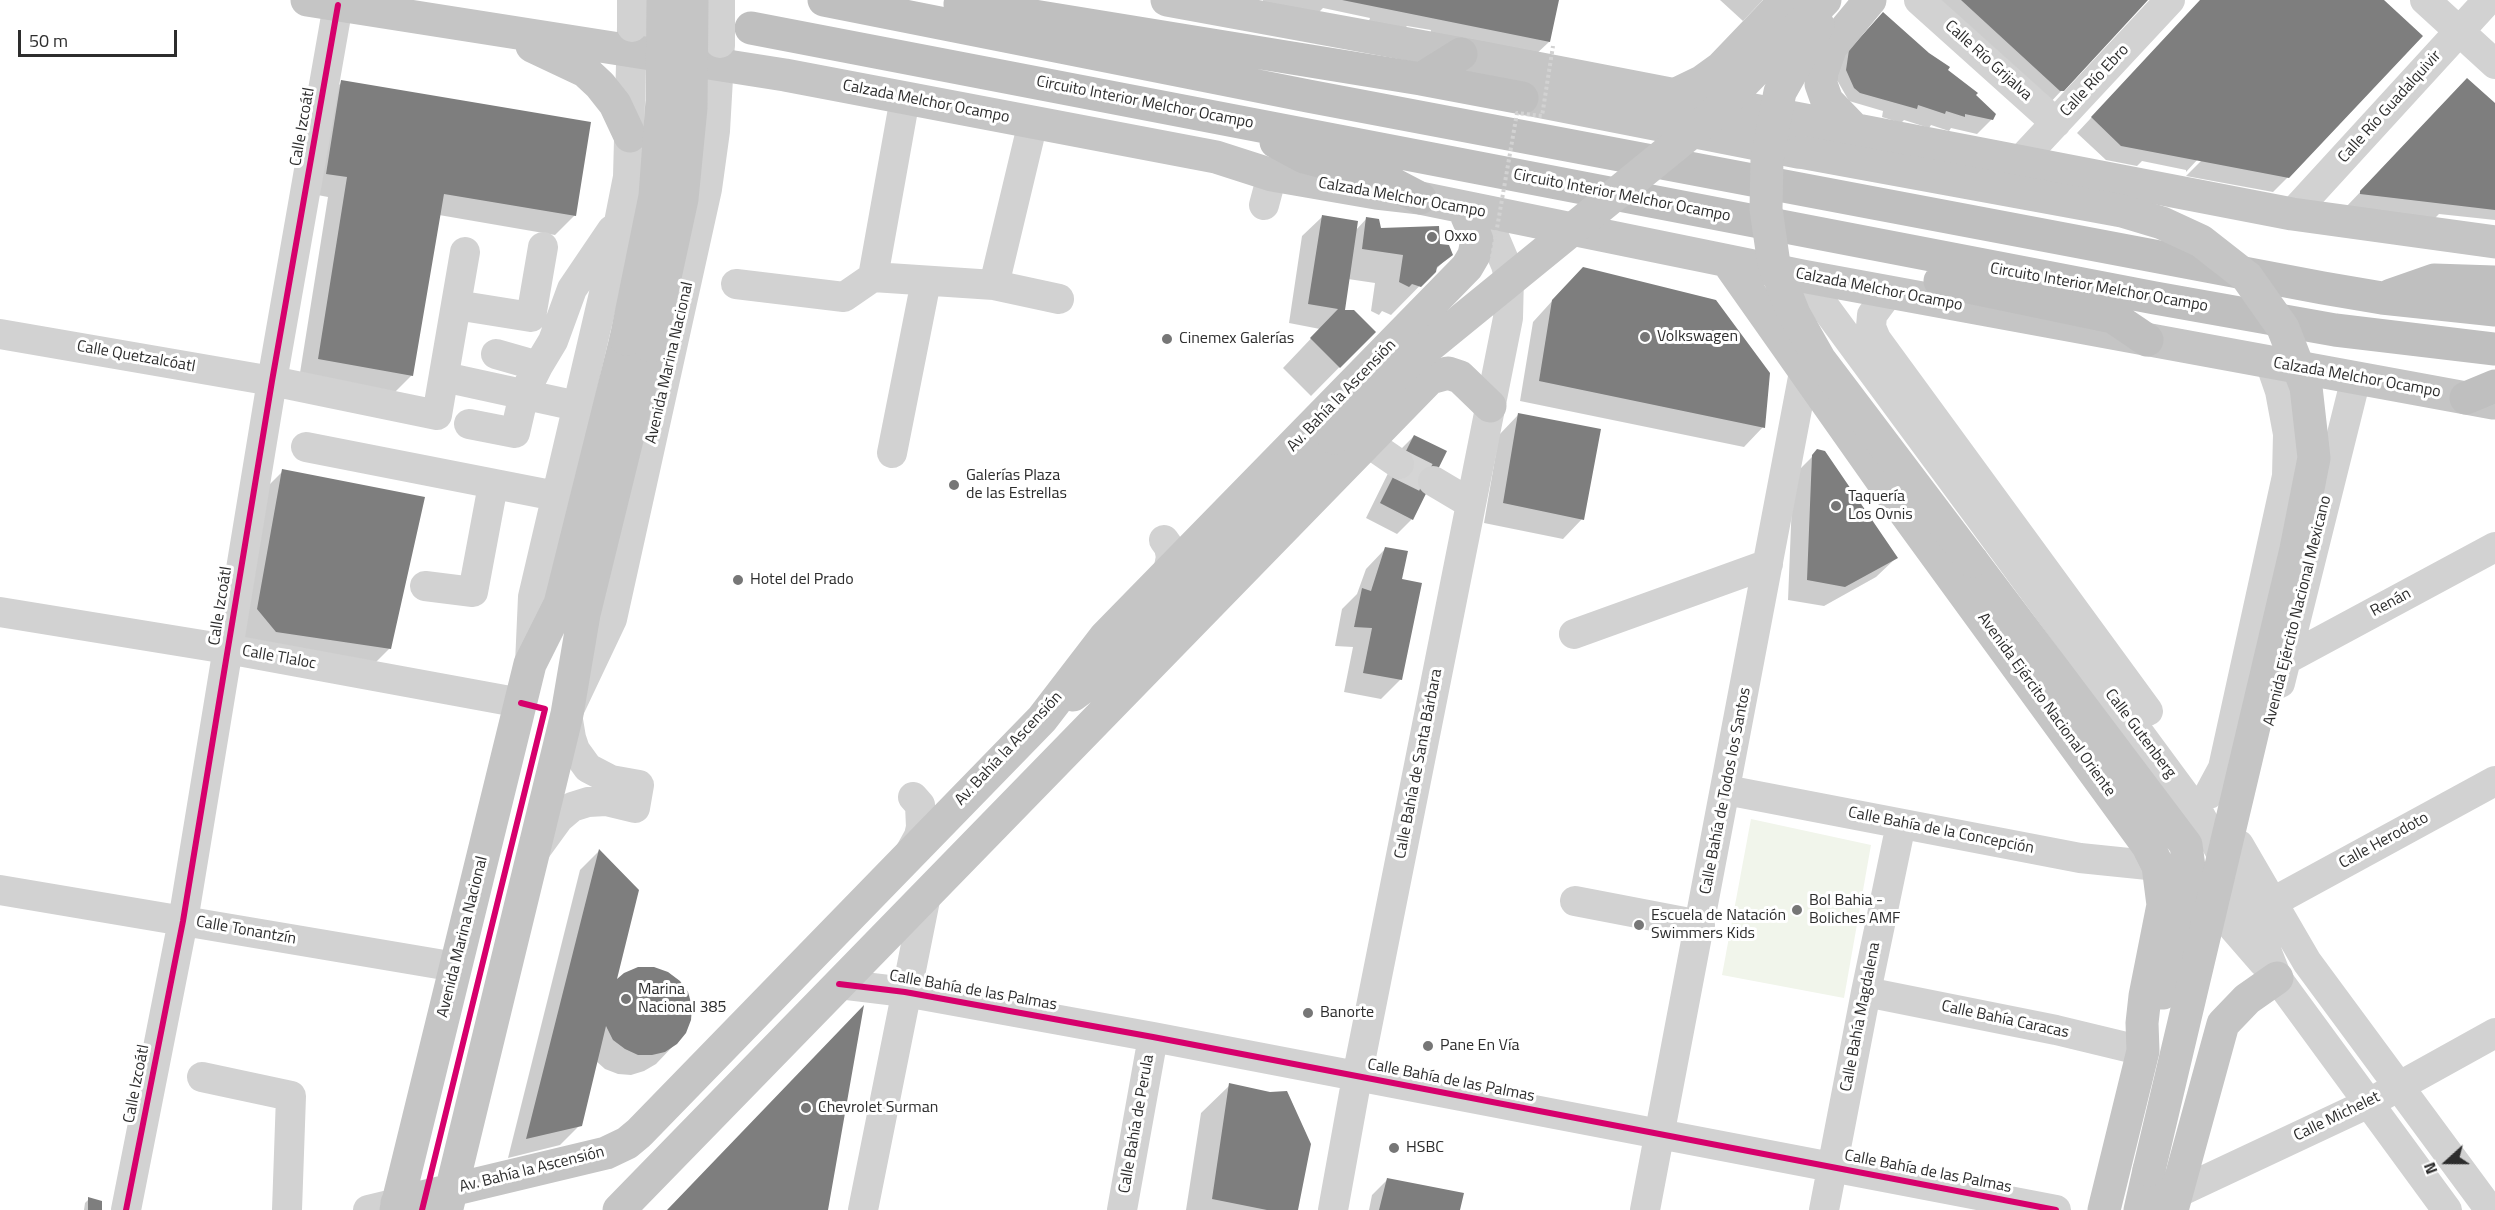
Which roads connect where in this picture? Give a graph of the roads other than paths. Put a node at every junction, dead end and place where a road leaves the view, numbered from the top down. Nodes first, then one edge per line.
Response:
1 (663, 0) edge
2 (683, 0) edge
3 (692, 0) edge
4 (720, 0) edge
5 (824, 0) edge
6 (933, 0) edge
7 (1167, 0) edge
8 (1786, 0) edge
9 (1825, 0) edge
10 (1832, 0) edge
11 (1870, 0) edge
12 (1919, 0) edge
13 (2170, 0) edge
14 (2425, 0) edge
15 (2488, 0) edge
16 (322, 3) edge
17 (874, 3) edge
18 (1250, 8) edge
19 (632, 26) edge
20 (751, 28) dead end
21 (492, 29) junction
22 (2459, 32) junction
23 (994, 33) junction
24 (852, 46) junction
25 (714, 49) junction
26 (1470, 55) junction
27 (2495, 64) edge
28 (1421, 78) junction
29 (1674, 95) junction
30 (905, 98) junction
31 (1522, 98) junction
32 (1235, 121) junction
33 (1033, 122) junction
34 (2056, 123) junction
35 (1855, 130) junction
36 (630, 136) junction
37 (2020, 161) junction
38 (1420, 198) junction
39 (1473, 209) junction
40 (2292, 214) junction
41 (622, 215) junction
42 (1592, 234) junction
43 (2495, 242) edge
44 (543, 247) dead end
45 (1879, 247) junction
46 (465, 252) dead end
47 (1727, 261) junction
48 (1802, 276) junction
49 (873, 277) junction
50 (926, 280) junction
51 (2495, 282) edge
52 (736, 284) dead end
53 (994, 285) junction
54 (1889, 292) junction
55 (2382, 298) junction
56 (1059, 299) dead end
57 (456, 305) junction
58 (2495, 310) edge
59 (1508, 318) junction
60 (0, 334) edge
61 (2147, 340) junction
62 (638, 342) junction
63 (2495, 349) edge
64 (496, 354) dead end
65 (2270, 362) junction
66 (538, 366) junction
67 (1804, 372) junction
68 (444, 377) junction
69 (2356, 378) junction
70 (272, 381) junction
71 (524, 394) junction
72 (2485, 396) edge
73 (577, 406) junction
74 (1490, 406) junction
75 (469, 424) dead end
76 (1367, 442) junction
77 (1940, 446) junction
78 (306, 447) dead end
79 (892, 453) dead end
80 (1399, 464) tunnel mouth
81 (1433, 481) tunnel mouth
82 (493, 485) junction
83 (1887, 488) junction
84 (556, 496) junction
85 (1470, 503) junction
86 (1164, 540) dead end
87 (2495, 547) edge
88 (1768, 564) junction
89 (1168, 572) junction
90 (425, 586) dead end
91 (0, 612) edge
92 (1574, 634) dead end
93 (228, 649) junction
94 (2287, 659) junction
95 (530, 664) junction
96 (521, 703) junction
97 (567, 714) junction
98 (1042, 718) junction
99 (2495, 781) edge
100 (1726, 790) junction
101 (2209, 794) junction
102 (913, 797) dead end
103 (1901, 825) junction
104 (2238, 843) junction
105 (2186, 845) junction
106 (534, 853) junction
107 (908, 855) junction
108 (2158, 866) junction
109 (0, 890) edge
110 (926, 895) junction
111 (1575, 901) dead end
112 (2274, 902) junction
113 (183, 921) junction
114 (1700, 925) junction
115 (456, 967) junction
116 (2277, 978) junction
117 (839, 984) junction
118 (905, 992) junction
119 (1866, 992) junction
120 (2495, 1033) edge
121 (1153, 1037) junction
122 (2143, 1051) junction
123 (202, 1077) dead end
124 (1357, 1077) junction
125 (2400, 1086) junction
126 (2369, 1103) junction
127 (639, 1133) junction
128 (1660, 1134) junction
129 (666, 1162) junction
130 (1832, 1167) junction
131 (449, 1200) edge
132 (2173, 1202) edge
133 (387, 1208) edge
134 (126, 1210) edge
135 (287, 1210) edge
136 (620, 1210) edge
137 (863, 1210) edge
138 (1122, 1210) edge
139 (1333, 1210) edge
140 (1645, 1210) edge
141 (1824, 1210) edge
142 (2056, 1210) edge
143 (2104, 1210) edge
144 (2140, 1210) edge
145 (2447, 1210) edge
146 (2490, 1210) edge

1 - 62 main road, Avenida Marina Nacional, bridge
2 - 25 main road, bridge
3 - 62 main road, Avenida Marina Nacional, bridge
4 - 25 street, Avenida Marina Nacional, bridge
5 - 17 highway
6 - 28 highway
7 - 18 main road
8 - 29 main road
9 - 98 main road, bridge
10 - 105 main road, bridge
11 - 35 main road
12 - 34 street, Calle Río Grijalva
13 - 34 street, Calle Río Ebro
14 - 22 street
15 - 22 street, Calle Río Guadalquivir
16 - 21 main road, Calzada Melchor Ocampo
16 - 70 street, Calle Izcoátl
17 - 23 highway
18 - 26 main road
19 - 21 main road, Calzada Melchor Ocampo
19 - 25 main road, Calzada Melchor Ocampo
19 - 36 street, Avenida Marina Nacional
20 - 24 highway, Circuito Interior Melchor Ocampo
21 - 36 main road
22 - 27 street
22 - 40 street, Calle Río Guadalquivir
23 - 24 highway
23 - 55 highway
24 - 32 highway, Circuito Interior Melchor Ocampo
25 - 30 main road, Calzada Melchor Ocampo
25 - 97 street, Avenida Marina Nacional
26 - 28 highway
26 - 29 main road
26 - 31 main road
28 - 31 highway
29 - 35 main road
30 - 33 main road, Calzada Melchor Ocampo
30 - 49 street
31 - 144 main road, bridge
32 - 38 highway
32 - 45 highway, Circuito Interior Melchor Ocampo
33 - 38 main road, Calzada Melchor Ocampo
33 - 53 street
34 - 37 street, Calle Río Ebro
35 - 37 main road
36 - 41 street, Avenida Marina Nacional
37 - 40 main road
38 - 39 main road, Calzada Melchor Ocampo
39 - 42 main road, Calzada Melchor Ocampo
39 - 59 street
39 - 89 main road, Av. Bahía la Ascensión
40 - 43 main road
41 - 66 street
41 - 73 street, Avenida Marina Nacional
42 - 47 main road, Calzada Melchor Ocampo
42 - 59 street
44 - 57 street
45 - 61 highway
45 - 63 highway, Circuito Interior Melchor Ocampo
46 - 57 street
47 - 48 main road, Calzada Melchor Ocampo
47 - 67 main road, Avenida Ejército Nacional Oriente
48 - 54 main road, Calzada Melchor Ocampo
48 - 77 street, Calle Gutenberg
49 - 50 street
49 - 52 street
50 - 53 street
50 - 79 street
51 - 55 highway
53 - 56 street
54 - 61 main road, Calzada Melchor Ocampo
54 - 77 street, Calle Gutenberg
55 - 58 highway
57 - 68 street
59 - 74 street, Calle Bahía de Santa Bárbara
60 - 70 street, Calle Quetzalcóatl
61 - 65 main road, Calzada Melchor Ocampo
62 - 95 main road, Avenida Marina Nacional
62 - 97 main road, Avenida Marina Nacional
64 - 66 street
65 - 69 main road, Calzada Melchor Ocampo
65 - 101 street
66 - 71 street
67 - 83 main road, Avenida Ejército Nacional Oriente
67 - 88 street, Calle Bahía de Todos los Santos
68 - 70 street, Calle Quetzalcóatl
68 - 71 street
69 - 72 main road, Calzada Melchor Ocampo
69 - 94 street, Avenida Ejército Nacional Mexicano
70 - 93 street, Calle Izcoátl
71 - 73 street
71 - 75 street
73 - 84 street, Avenida Marina Nacional
74 - 76 main road
74 - 85 street, Calle Bahía de Santa Bárbara
76 - 80 street
76 - 110 main road
77 - 83 street
77 - 101 street, Calle Gutenberg
77 - 116 street, Calle Gutenberg
78 - 82 street
81 - 85 street
82 - 84 street
82 - 90 street
83 - 108 main road, Avenida Ejército Nacional Oriente
84 - 95 street, Avenida Marina Nacional
85 - 124 street, Calle Bahía de Santa Bárbara
86 - 89 street
87 - 94 street, Renán
88 - 92 street
88 - 100 street, Calle Bahía de Todos los Santos
89 - 98 main road, Av. Bahía la Ascensión
91 - 93 street, Calle Tlaloc
93 - 96 street, Calle Tlaloc
93 - 113 street, Calle Izcoátl
94 - 104 street, Avenida Ejército Nacional Mexicano
95 - 96 main road, Avenida Marina Nacional
96 - 115 main road, Avenida Marina Nacional
97 - 106 main road, Avenida Marina Nacional
97 - 106 street
98 - 107 main road, Av. Bahía la Ascensión
99 - 112 street, Calle Herodoto
100 - 103 street, Calle Bahía de la Concepción
100 - 114 street, Calle Bahía de Todos los Santos
101 - 104 street, Calle Gutenberg
102 - 107 street
103 - 108 street, Calle Bahía de la Concepción
103 - 119 street, Calle Bahía Magdalena
104 - 112 street, Calle Gutenberg
105 - 116 street
105 - 122 main road
106 - 131 main road, Avenida Marina Nacional
107 - 127 main road, Av. Bahía la Ascensión
108 - 122 main road, Avenida Ejército Nacional Oriente
109 - 113 street, Calle Tonantzín
110 - 117 main road
110 - 118 street
111 - 114 street
112 - 125 street, Calle Gutenberg
113 - 115 street, Calle Tonantzín
113 - 134 street, Calle Izcoátl
114 - 128 street, Calle Bahía de Todos los Santos
115 - 133 main road, Avenida Marina Nacional
116 - 126 street, Calle Gutenberg
116 - 132 main road
117 - 118 street, Calle Bahía de las Palmas
117 - 129 main road
118 - 121 street, Calle Bahía de las Palmas
118 - 137 street
119 - 122 street, Calle Bahía Caracas
119 - 130 street, Calle Bahía Magdalena
120 - 125 street, Calle Michelet
121 - 124 street, Calle Bahía de las Palmas
121 - 138 street, Calle Bahía de Perula
122 - 143 main road, Avenida Ejército Nacional Oriente
123 - 135 street
124 - 128 street, Calle Bahía de las Palmas
124 - 139 street, Calle Bahía de Santa Bárbara
125 - 126 street, Calle Michelet
125 - 146 street, Calle Gutenberg
126 - 132 street, Calle Michelet
126 - 145 street, Calle Gutenberg
127 - 129 main road
127 - 131 main road, Av. Bahía la Ascensión
128 - 130 street, Calle Bahía de las Palmas
128 - 140 street, Calle Bahía de Todos los Santos
129 - 136 main road
130 - 141 street, Calle Bahía Magdalena
130 - 142 street, Calle Bahía de las Palmas
131 - 133 main road, Av. Bahía la Ascensión

